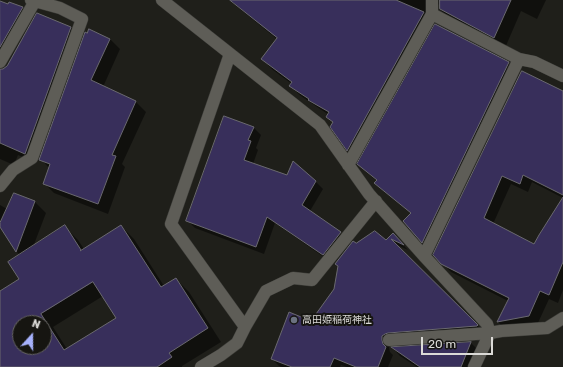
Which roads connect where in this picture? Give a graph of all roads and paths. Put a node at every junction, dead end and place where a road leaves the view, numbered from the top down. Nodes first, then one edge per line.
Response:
1 (33, 0) edge
2 (162, 0) edge
3 (432, 0) edge
4 (61, 4) edge
5 (432, 14) junction
6 (230, 54) junction
7 (519, 59) junction
8 (0, 62) edge
9 (563, 76) edge
10 (348, 165) junction
11 (0, 186) edge
12 (376, 201) junction
13 (424, 256) junction
14 (563, 318) edge
15 (246, 327) junction
16 (490, 333) junction
17 (389, 340) dead end
18 (201, 367) edge
19 (474, 367) edge

1 - 4 street
1 - 8 street
2 - 6 street
3 - 5 street
4 - 11 street
5 - 7 street
5 - 10 street
6 - 10 street
6 - 15 street
7 - 9 street
7 - 13 street
10 - 12 street
12 - 13 street
12 - 15 street
13 - 16 street
14 - 16 street
15 - 18 street
16 - 17 street
16 - 19 street

